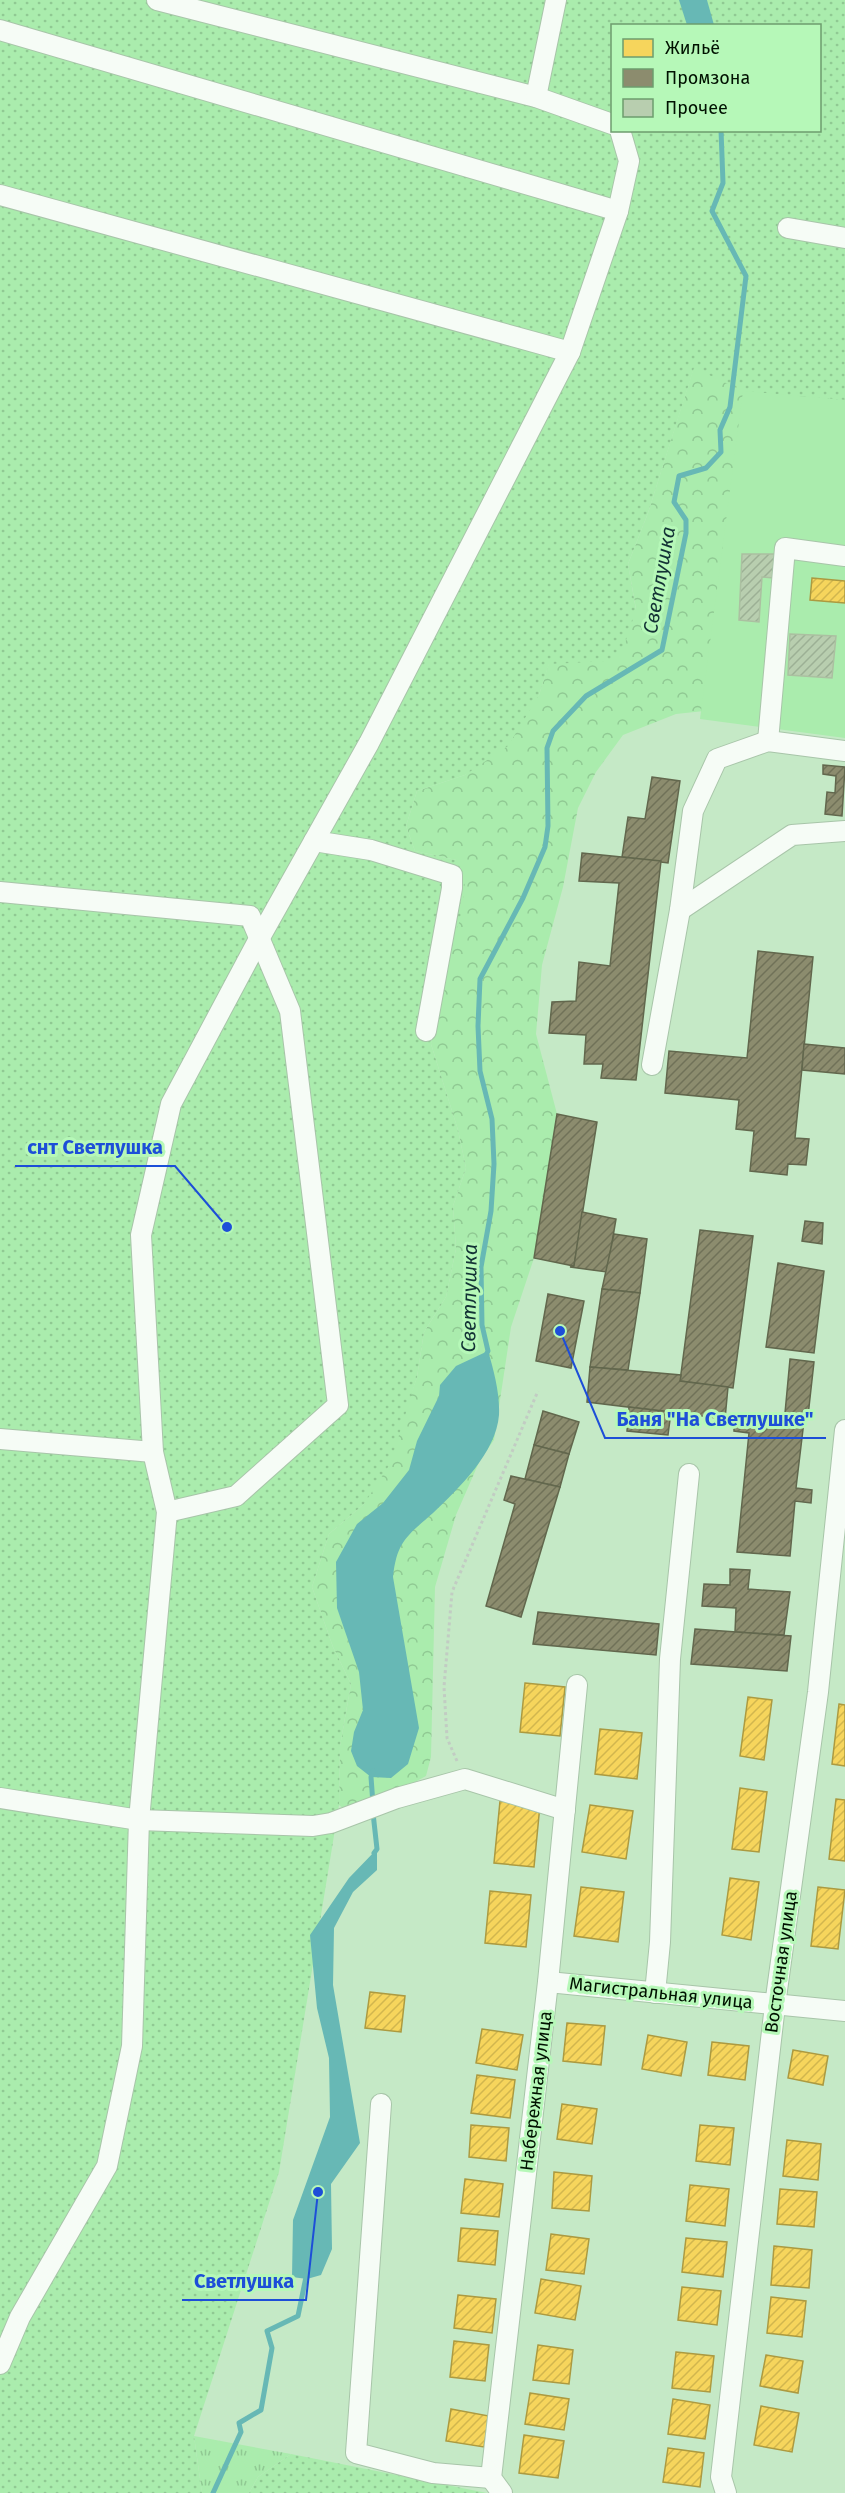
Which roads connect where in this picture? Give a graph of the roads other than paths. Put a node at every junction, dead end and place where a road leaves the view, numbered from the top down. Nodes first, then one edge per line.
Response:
1 (157, 0) edge
2 (556, 0) edge
3 (0, 30) edge
4 (536, 97) junction
5 (611, 124) edge
6 (621, 132) edge
7 (0, 195) edge
8 (618, 211) junction
9 (788, 228) dead end
10 (845, 238) edge
11 (570, 352) junction
12 (845, 556) edge
13 (768, 741) junction
14 (845, 751) edge
15 (845, 831) edge
16 (314, 841) junction
17 (0, 892) edge
18 (680, 910) junction
19 (259, 939) junction
20 (426, 1031) dead end
21 (652, 1065) dead end
22 (845, 1430) edge
23 (0, 1439) edge
24 (153, 1452) junction
25 (689, 1474) dead end
26 (167, 1512) junction
27 (577, 1685) dead end
28 (0, 1798) edge
29 (565, 1810) junction
30 (139, 1820) junction
31 (548, 1982) junction
32 (655, 1993) junction
33 (775, 2005) junction
34 (845, 2011) edge
35 (381, 2104) dead end
36 (0, 2364) edge
37 (496, 2485) edge
38 (726, 2493) edge

1 - 4 street
2 - 4 street
3 - 8 street
4 - 5 street
6 - 8 street
7 - 11 street
8 - 11 street
9 - 10 street
11 - 16 street
12 - 13 street
13 - 14 street
13 - 18 street
15 - 18 street
16 - 19 street
16 - 20 street
17 - 19 street
18 - 21 street
19 - 24 street
19 - 26 street
22 - 33 street, Восточная улица
23 - 24 street
24 - 26 street
25 - 32 street
26 - 30 street
27 - 29 street, Набережная улица
28 - 30 street
29 - 30 street
29 - 31 street, Набережная улица
30 - 36 street
31 - 32 street, Магистральная улица
31 - 37 street, Набережная улица
32 - 33 street, Магистральная улица
33 - 34 street, Магистральная улица
33 - 38 street, Восточная улица
35 - 37 street

